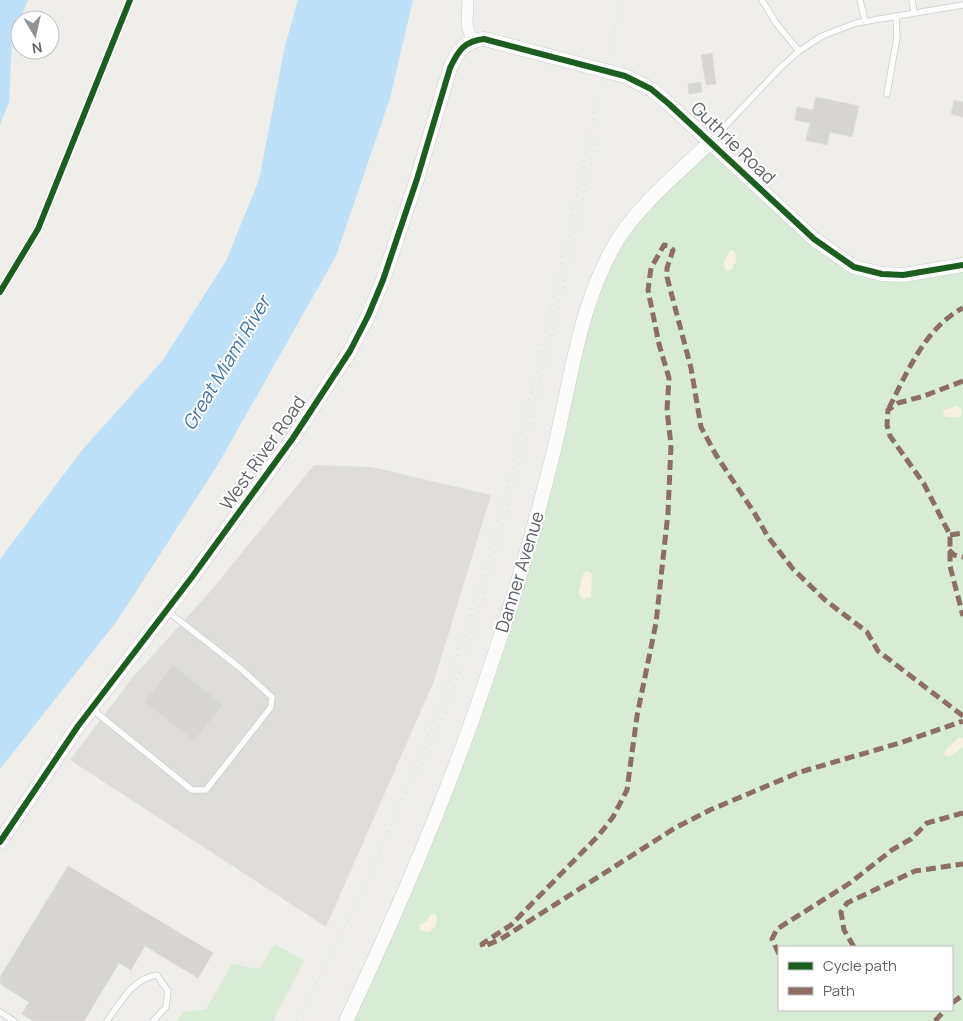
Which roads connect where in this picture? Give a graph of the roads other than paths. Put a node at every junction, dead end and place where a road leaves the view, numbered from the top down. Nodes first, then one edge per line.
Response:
1 (468, 0) edge
2 (762, 0) edge
3 (860, 0) edge
4 (912, 0) edge
5 (963, 5) edge
6 (914, 13) junction
7 (896, 16) junction
8 (865, 21) junction
9 (472, 41) junction
10 (799, 51) junction
11 (887, 94) dead end
12 (710, 142) junction
13 (963, 265) edge
14 (166, 610) junction
15 (91, 709) junction
16 (0, 842) edge
17 (0, 1012) edge
18 (14, 1021) edge
19 (107, 1021) edge
20 (153, 1021) edge
21 (346, 1021) edge

1 - 9 street
2 - 10 lane
3 - 8 lane
4 - 6 lane
5 - 6 lane
6 - 7 lane
7 - 8 lane
7 - 11 lane
8 - 10 lane
9 - 12 street, Guthrie Road
9 - 14 street, West River Road
10 - 12 lane
12 - 13 street, Guthrie Road
12 - 21 street, Danner Avenue
14 - 15 street, West River Road
14 - 15 lane
15 - 16 street, West River Road
17 - 18 lane
19 - 20 lane

